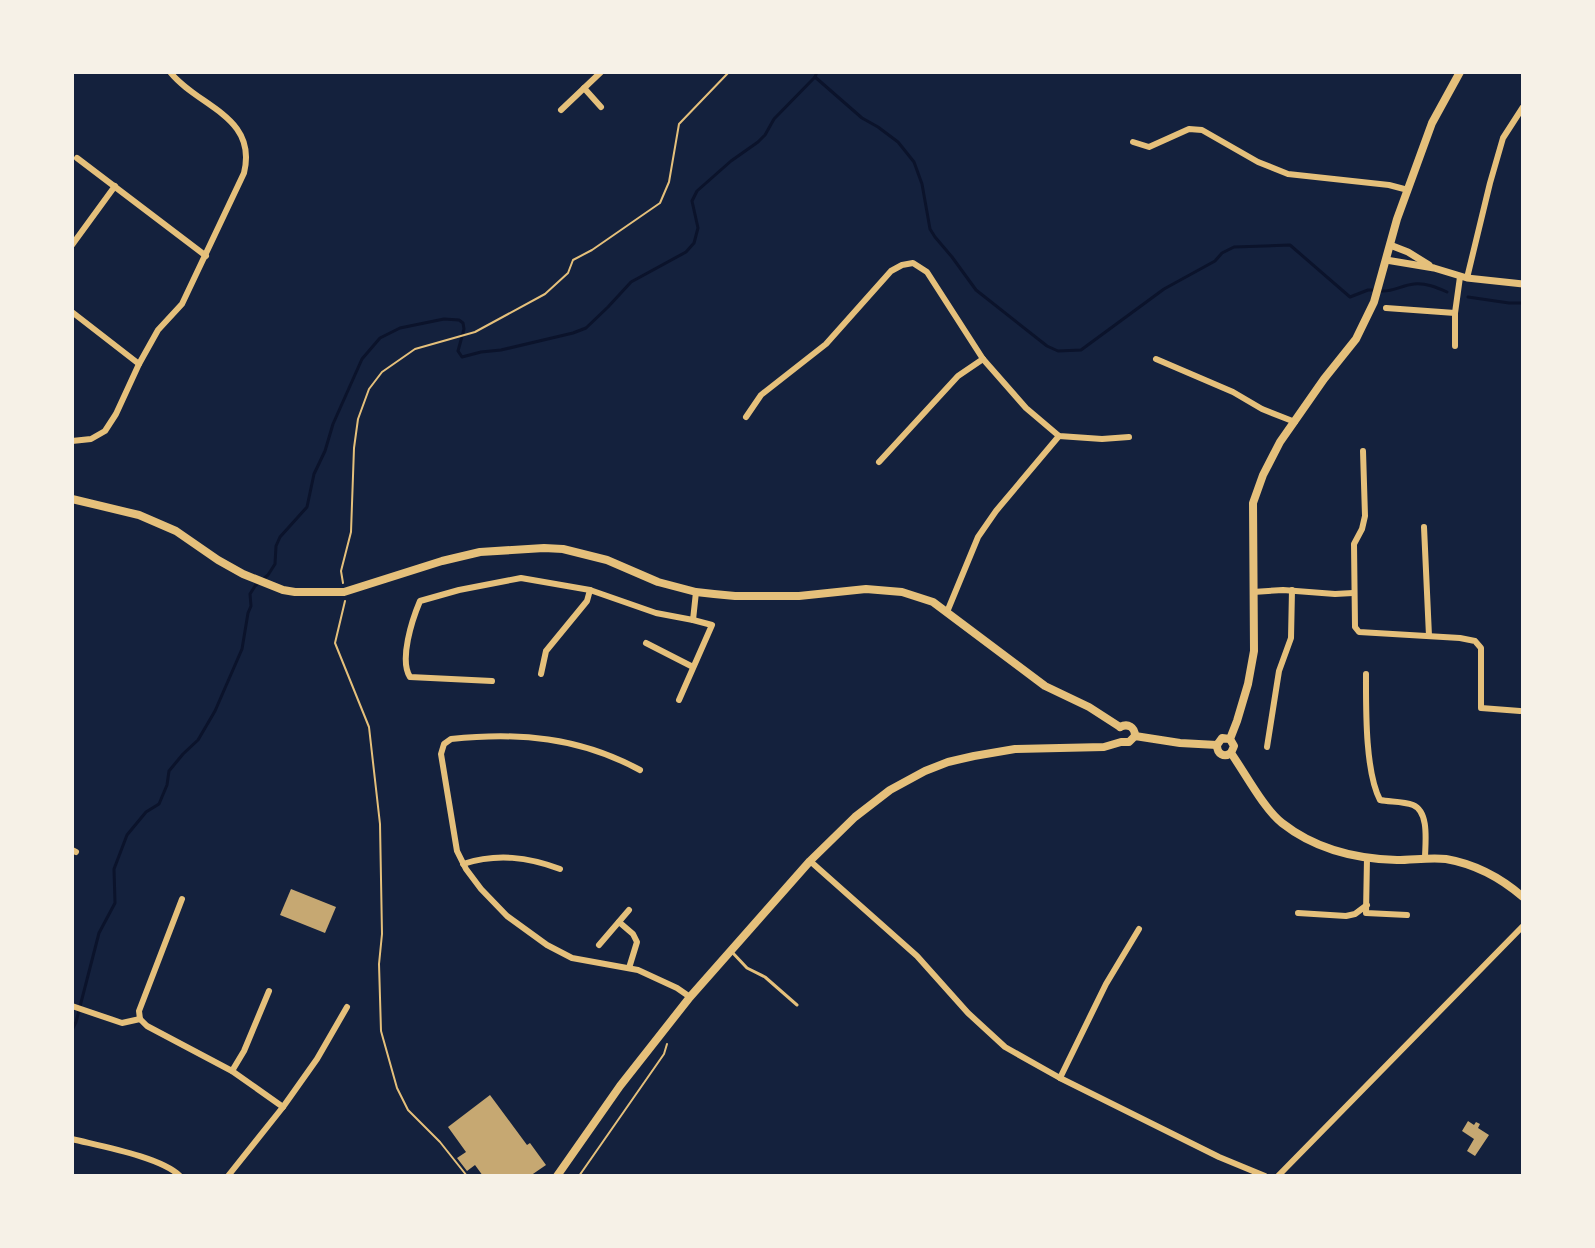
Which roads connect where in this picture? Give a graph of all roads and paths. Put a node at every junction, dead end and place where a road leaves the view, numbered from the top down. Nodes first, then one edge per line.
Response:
1 (170, 72) edge
2 (601, 72) edge
3 (729, 72) edge
4 (1460, 72) edge
5 (584, 88) junction
6 (601, 107) dead end
7 (1523, 107) edge
8 (561, 110) dead end
9 (1133, 142) dead end
10 (77, 158) dead end
11 (115, 186) junction
12 (1408, 190) junction
13 (72, 245) edge
14 (1390, 245) junction
15 (206, 256) junction
16 (1386, 260) junction
17 (1434, 268) junction
18 (1464, 277) junction
19 (1523, 284) edge
20 (1386, 308) dead end
21 (72, 312) edge
22 (1455, 313) junction
23 (1455, 346) dead end
24 (983, 359) junction
25 (1156, 359) dead end
26 (139, 364) junction
27 (746, 417) dead end
28 (1295, 422) junction
29 (1059, 436) junction
30 (1129, 437) dead end
31 (72, 441) edge
32 (1363, 451) dead end
33 (879, 462) dead end
34 (72, 499) edge
35 (1424, 527) dead end
36 (590, 590) junction
37 (1292, 590) junction
38 (344, 592) junction
39 (696, 592) junction
40 (1253, 592) junction
41 (1353, 593) junction
42 (947, 612) junction
43 (693, 620) junction
44 (1429, 636) junction
45 (646, 643) dead end
46 (693, 667) junction
47 (541, 674) dead end
48 (1366, 674) dead end
49 (492, 681) dead end
50 (679, 700) dead end
51 (1520, 711) dead end
52 (1120, 727) junction
53 (1135, 736) junction
54 (1230, 739) junction
55 (1121, 742) junction
56 (1217, 745) junction
57 (1267, 747) dead end
58 (1231, 753) junction
59 (640, 770) dead end
60 (1367, 858) junction
61 (1425, 859) junction
62 (810, 861) junction
63 (463, 864) junction
64 (560, 869) dead end
65 (1523, 897) edge
66 (182, 899) dead end
67 (1367, 905) junction
68 (629, 910) dead end
69 (1298, 913) dead end
70 (1407, 915) dead end
71 (619, 922) junction
72 (1523, 926) edge
73 (1139, 929) dead end
74 (599, 945) dead end
75 (731, 951) junction
76 (629, 968) junction
77 (269, 991) dead end
78 (690, 997) junction
79 (797, 1005) dead end
80 (73, 1007) edge
81 (347, 1007) dead end
82 (140, 1019) junction
83 (660, 1036) junction
84 (232, 1071) junction
85 (1060, 1078) junction
86 (283, 1107) junction
87 (72, 1139) edge
88 (180, 1176) edge
89 (228, 1176) edge
90 (467, 1176) edge
91 (557, 1176) edge
92 (579, 1176) edge
93 (1265, 1176) edge
94 (1278, 1176) edge

1 - 15 street
2 - 5 street
3 - 38 path
4 - 12 main road
5 - 6 street
5 - 8 street
7 - 18 street
9 - 12 street
10 - 11 street
11 - 13 street
11 - 15 street
12 - 14 main road
14 - 16 main road
14 - 17 street
15 - 26 street
16 - 17 street
16 - 28 main road
17 - 18 street
18 - 19 street
18 - 22 street
20 - 22 street
21 - 26 street
22 - 23 street
24 - 27 street
24 - 29 street
24 - 33 street
25 - 28 street
26 - 31 street
28 - 40 main road
29 - 30 street
29 - 42 street
32 - 41 street
34 - 38 main road
35 - 44 street
36 - 43 street
36 - 47 street
36 - 49 street
37 - 40 street
37 - 41 street
37 - 57 street
38 - 39 main road
38 - 90 path
39 - 42 main road
39 - 43 street
40 - 54 main road
41 - 44 street
42 - 52 main road
43 - 46 street
44 - 51 street
45 - 46 street
46 - 50 street
48 - 61 street
52 - 53 main road
52 - 55 main road
53 - 55 main road
53 - 56 main road
54 - 56 main road
54 - 58 main road
55 - 62 main road
56 - 58 main road
58 - 60 main road
59 - 63 street
60 - 61 main road
60 - 67 street
61 - 65 main road
62 - 75 main road
62 - 85 street
63 - 64 street
63 - 76 street
66 - 82 street
67 - 69 street
67 - 70 street
68 - 71 street
71 - 74 street
71 - 76 street
72 - 94 street
73 - 85 street
75 - 78 main road
75 - 79 lane
76 - 78 street
77 - 84 street
78 - 83 main road
80 - 82 street
81 - 86 street
82 - 84 street
83 - 91 main road
83 - 92 path
84 - 86 street
85 - 93 street
86 - 89 street
87 - 88 street

